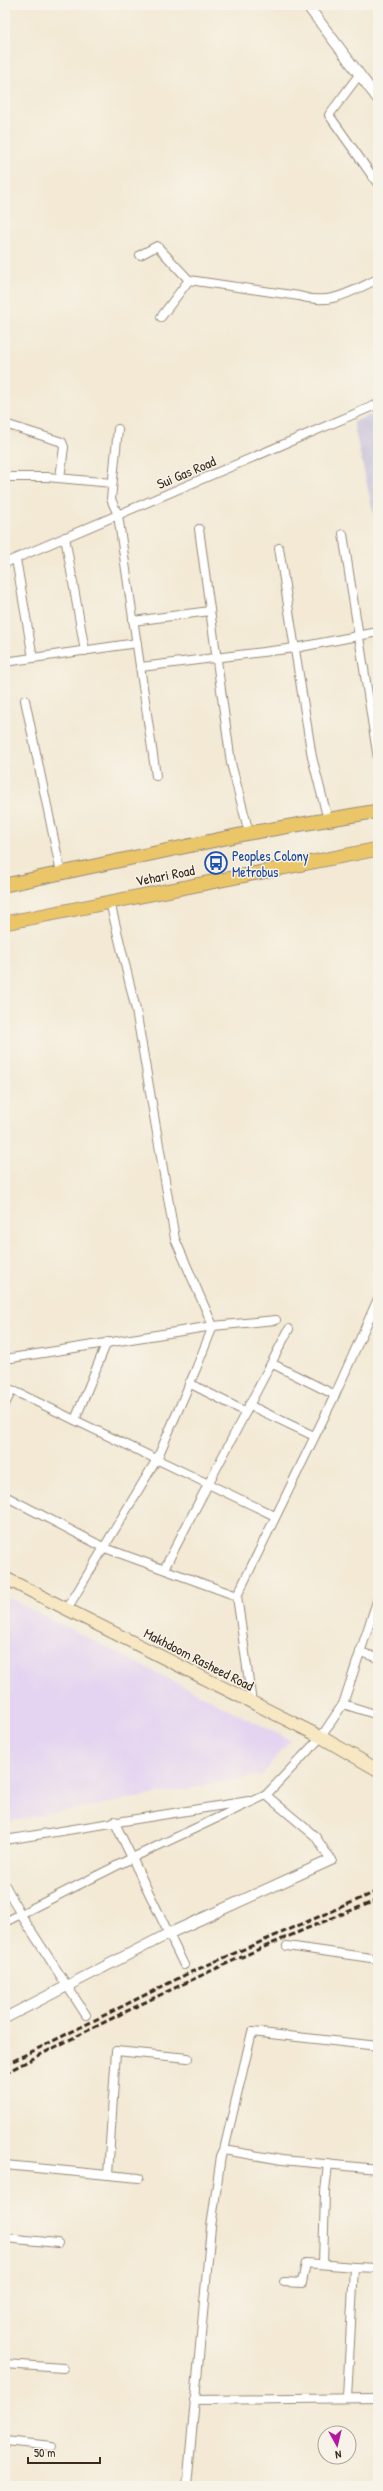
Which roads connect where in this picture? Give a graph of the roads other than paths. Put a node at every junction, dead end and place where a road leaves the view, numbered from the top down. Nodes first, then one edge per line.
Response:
1 (307, 5) edge
2 (360, 75) junction
3 (378, 99) edge
4 (378, 184) edge
5 (140, 255) dead end
6 (378, 279) edge
7 (189, 280) junction
8 (161, 317) dead end
9 (378, 404) edge
10 (5, 424) edge
11 (118, 429) dead end
12 (5, 477) edge
13 (60, 478) junction
14 (112, 483) junction
15 (118, 515) junction
16 (199, 529) dead end
17 (343, 534) dead end
18 (65, 538) junction
19 (279, 548) dead end
20 (16, 559) junction
21 (5, 563) edge
22 (210, 611) junction
23 (134, 621) junction
24 (378, 632) edge
25 (359, 636) junction
26 (137, 643) junction
27 (295, 648) junction
28 (85, 650) junction
29 (33, 658) junction
30 (216, 658) junction
31 (5, 662) edge
32 (141, 667) junction
33 (25, 700) dead end
34 (378, 759) edge
35 (156, 776) dead end
36 (378, 812) edge
37 (328, 820) junction
38 (249, 833) junction
39 (378, 849) edge
40 (61, 873) junction
41 (5, 885) edge
42 (110, 902) junction
43 (5, 923) edge
44 (378, 1301) edge
45 (276, 1320) dead end
46 (212, 1326) junction
47 (289, 1329) dead end
48 (107, 1342) junction
49 (5, 1359) edge
50 (273, 1364) junction
51 (189, 1383) junction
52 (335, 1394) junction
53 (5, 1404) edge
54 (248, 1408) junction
55 (75, 1420) junction
56 (314, 1436) junction
57 (157, 1459) junction
58 (207, 1484) junction
59 (5, 1496) edge
60 (275, 1516) junction
61 (106, 1548) junction
62 (164, 1570) junction
63 (5, 1578) edge
64 (237, 1596) junction
65 (377, 1602) edge
66 (67, 1609) junction
67 (360, 1652) junction
68 (378, 1658) edge
69 (252, 1703) junction
70 (343, 1704) junction
71 (378, 1715) edge
72 (320, 1737) junction
73 (378, 1770) edge
74 (266, 1795) junction
75 (258, 1799) junction
76 (114, 1821) junction
77 (5, 1840) edge
78 (132, 1858) junction
79 (331, 1860) joint
80 (5, 1885) edge
81 (21, 1915) junction
82 (5, 1922) edge
83 (168, 1934) junction
84 (286, 1946) dead end
85 (378, 1959) edge
86 (184, 1965) dead end
87 (66, 1985) junction
88 (86, 2015) dead end
89 (5, 2018) edge
90 (378, 2046) edge
91 (188, 2058) dead end
92 (224, 2150) junction
93 (328, 2164) junction
94 (5, 2165) edge
95 (378, 2169) edge
96 (108, 2175) junction
97 (139, 2178) dead end
98 (5, 2238) edge
99 (58, 2243) dead end
100 (323, 2264) junction
101 (354, 2267) junction
102 (378, 2268) edge
103 (284, 2282) dead end
104 (5, 2364) edge
105 (63, 2368) dead end
106 (347, 2398) junction
107 (378, 2398) edge
108 (194, 2400) junction
109 (5, 2441) edge
110 (52, 2446) dead end
111 (187, 2486) edge

1 - 2 street
2 - 3 street
2 - 4 street
5 - 7 street
6 - 7 street
7 - 8 street
9 - 15 street, Sui Gas Road
10 - 13 street
11 - 14 street
12 - 13 street
13 - 14 street
14 - 15 street
15 - 18 street, Sui Gas Road
15 - 23 street
16 - 22 street
17 - 25 street
18 - 20 street, Sui Gas Road
18 - 28 street
19 - 27 street
20 - 21 street, Sui Gas Road
20 - 29 street
22 - 23 street
22 - 30 street
23 - 26 street
24 - 25 street
25 - 27 street
25 - 34 street
26 - 28 street
26 - 32 street
27 - 30 street
27 - 37 street
28 - 29 street
29 - 31 street
30 - 32 street
30 - 38 street
32 - 35 street
33 - 40 street
36 - 37 main road, Vehari Road
37 - 38 main road, Vehari Road
38 - 40 main road, Vehari Road
39 - 42 main road, Vehari Road
40 - 41 main road, Vehari Road
42 - 43 main road, Vehari Road
42 - 46 street
44 - 52 street
45 - 46 street
46 - 48 street
46 - 51 street
47 - 50 street
48 - 49 street
48 - 55 street
50 - 52 street
50 - 54 street
51 - 54 street
51 - 57 street
52 - 56 street
53 - 55 street
54 - 56 street
54 - 58 street
55 - 57 street
56 - 60 street
57 - 58 street
57 - 61 street
58 - 60 street
58 - 62 street
59 - 61 street
60 - 64 street
61 - 62 street
61 - 66 street
62 - 64 street
63 - 66 main road, Makhdoom Rasheed Road
64 - 69 street
65 - 67 street
66 - 69 main road, Makhdoom Rasheed Road
67 - 68 street
67 - 70 street
69 - 72 main road, Makhdoom Rasheed Road
70 - 71 street
70 - 72 street
72 - 73 main road, Makhdoom Rasheed Road
72 - 74 street
74 - 75 street
74 - 79 street
75 - 76 street
75 - 78 street
76 - 77 street
76 - 78 street
78 - 81 street
78 - 83 street
79 - 83 street
80 - 81 street
81 - 82 street
81 - 87 street
83 - 86 street
83 - 87 street
84 - 85 street
87 - 88 street
87 - 89 street
90 - 92 street
91 - 96 street
92 - 93 street
92 - 108 street
93 - 95 street
93 - 100 street
94 - 96 street
96 - 97 street
98 - 99 street
100 - 101 street
100 - 103 street
101 - 102 street
101 - 106 street
104 - 105 street
106 - 107 street
106 - 108 street
108 - 111 street
109 - 110 street

